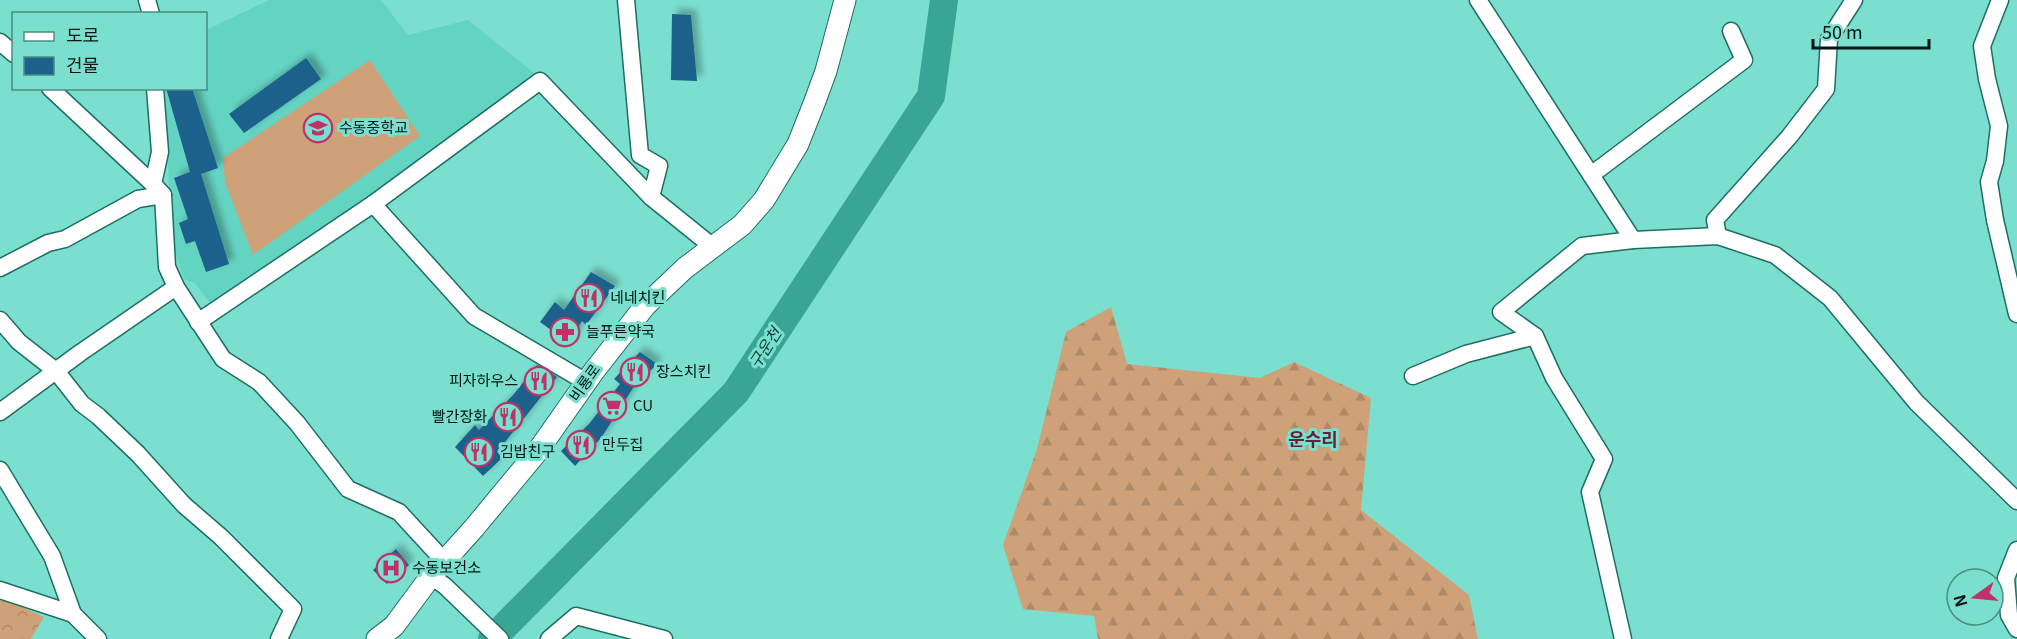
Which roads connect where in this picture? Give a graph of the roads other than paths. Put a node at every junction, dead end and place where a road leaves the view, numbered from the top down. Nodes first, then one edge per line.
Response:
1 (626, 0) edge
2 (845, 0) edge
3 (1478, 0) edge
4 (1854, 0) edge
5 (2000, 0) edge
6 (1731, 31) dead end
7 (0, 42) edge
8 (12, 52) edge
9 (52, 90) edge
10 (155, 90) edge
11 (1591, 174) junction
12 (158, 190) junction
13 (651, 197) junction
14 (372, 204) junction
15 (1718, 236) junction
16 (1633, 240) junction
17 (713, 247) junction
18 (0, 268) edge
19 (176, 287) junction
20 (2017, 314) edge
21 (0, 320) edge
22 (198, 322) junction
23 (1534, 336) junction
24 (56, 371) junction
25 (1413, 376) dead end
26 (586, 382) junction
27 (0, 412) edge
28 (0, 470) edge
29 (2017, 501) edge
30 (2017, 550) edge
31 (441, 575) junction
32 (0, 590) edge
33 (73, 614) junction
34 (2017, 630) edge
35 (98, 639) edge
36 (279, 639) edge
37 (377, 639) edge
38 (500, 639) edge
39 (549, 639) edge
40 (664, 639) edge
41 (1623, 639) edge

1 - 13 street
2 - 17 main road, 비룡로
3 - 11 street
4 - 15 street
5 - 20 street
6 - 11 street
7 - 8 street
9 - 12 street
10 - 12 street
11 - 16 street
12 - 18 street
12 - 19 street
13 - 14 street
13 - 17 street
14 - 22 street
14 - 26 street
15 - 16 street
15 - 29 street
16 - 23 street
17 - 26 main road, 비룡로
19 - 22 street
19 - 24 street
21 - 24 street
22 - 31 street
23 - 25 street
23 - 41 street
24 - 27 street
24 - 36 street
26 - 31 main road, 비룡로
28 - 33 street
30 - 34 street
31 - 37 main road, 비룡로
31 - 38 street
32 - 33 street
33 - 35 street
39 - 40 street

